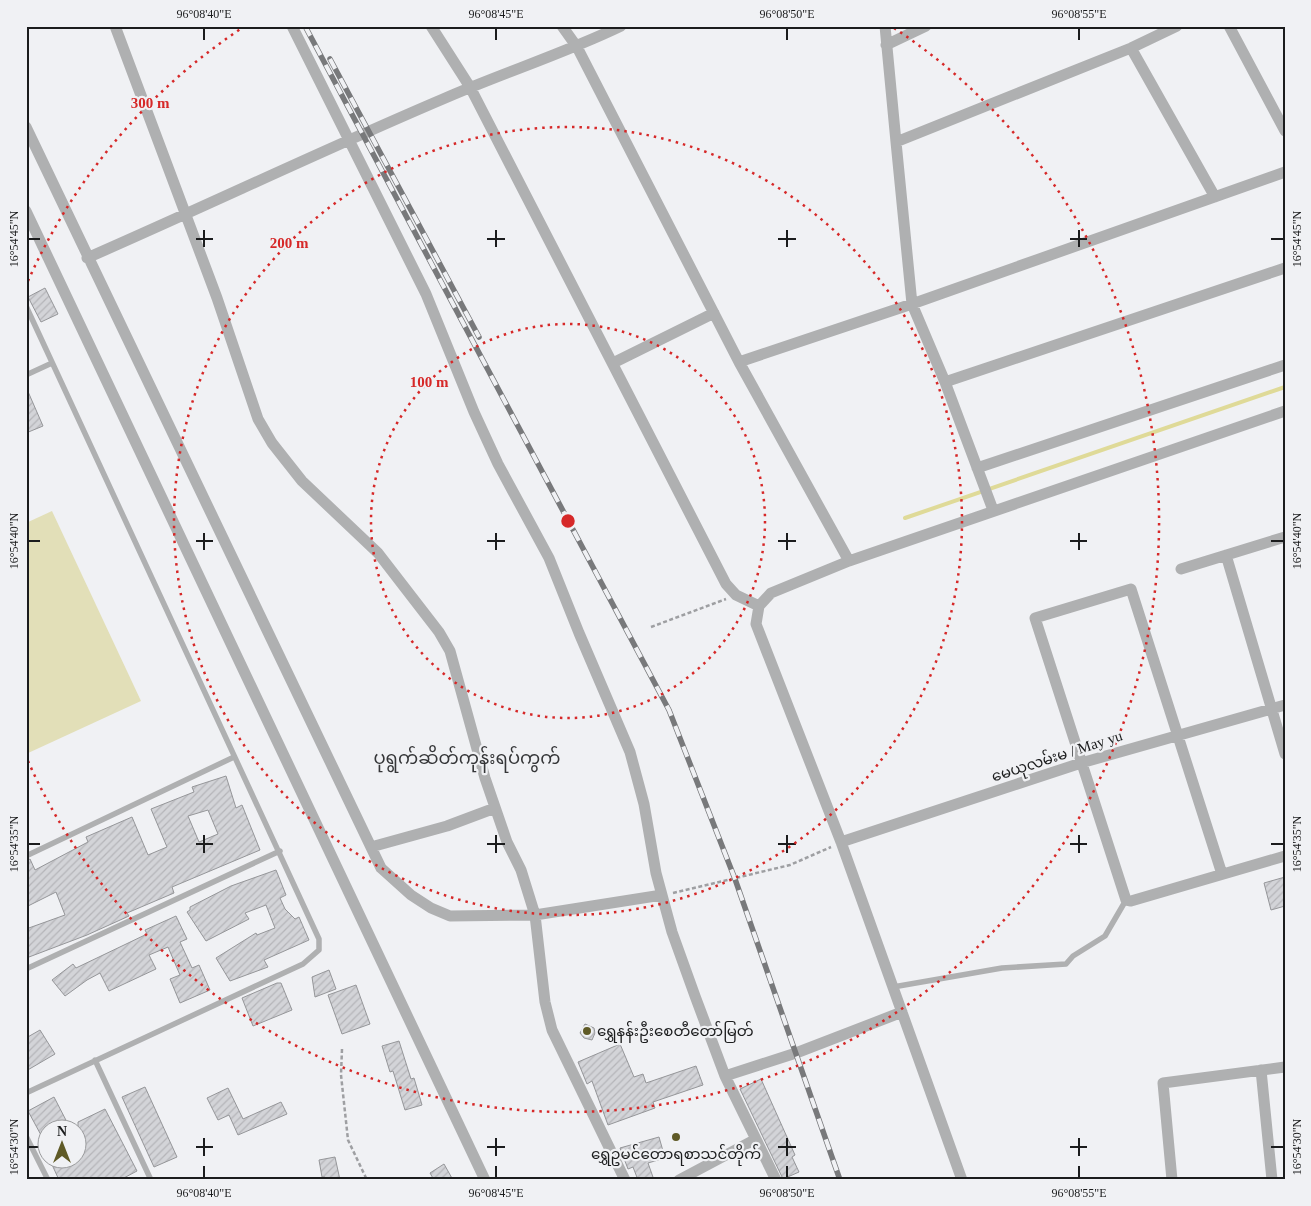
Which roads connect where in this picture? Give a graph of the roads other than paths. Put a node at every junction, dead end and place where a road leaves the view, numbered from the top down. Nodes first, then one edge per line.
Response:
1 (115, 26) edge
2 (292, 26) edge
3 (431, 26) edge
4 (562, 26) edge
5 (621, 26) edge
6 (885, 26) edge
7 (926, 26) edge
8 (1177, 26) edge
9 (1229, 26) edge
10 (886, 44) junction
11 (577, 47) junction
12 (1131, 48) junction
13 (470, 87) junction
14 (26, 128) edge
15 (1285, 131) edge
16 (350, 138) junction
17 (896, 142) junction
18 (1285, 172) edge
19 (1215, 197) junction
20 (26, 211) edge
21 (186, 214) junction
22 (87, 258) junction
23 (1285, 268) edge
24 (912, 304) junction
25 (26, 306) edge
26 (714, 313) junction
27 (739, 362) junction
28 (52, 363) junction
29 (613, 363) junction
30 (1285, 365) edge
31 (26, 375) edge
32 (945, 382) junction
33 (1285, 411) edge
34 (977, 468) junction
35 (992, 508) junction
36 (1285, 537) edge
37 (1226, 555) junction
38 (849, 560) junction
39 (1181, 569) dead end
40 (759, 606) junction
41 (1285, 705) edge
42 (1270, 709) junction
43 (1177, 734) junction
44 (1285, 754) edge
45 (234, 757) junction
46 (1081, 764) junction
47 (495, 808) junction
48 (841, 842) junction
49 (371, 847) junction
50 (280, 851) junction
51 (26, 856) edge
52 (1285, 856) edge
53 (1222, 874) junction
54 (662, 895) junction
55 (1126, 900) junction
56 (534, 915) junction
57 (26, 969) edge
58 (893, 987) junction
59 (902, 1012) junction
60 (95, 1060) junction
61 (1285, 1068) edge
62 (1262, 1070) junction
63 (725, 1076) junction
64 (26, 1094) edge
65 (26, 1136) edge
66 (756, 1139) junction
67 (48, 1180) edge
68 (151, 1180) edge
69 (485, 1180) edge
70 (626, 1180) edge
71 (679, 1180) edge
72 (776, 1180) edge
73 (962, 1180) edge
74 (1172, 1180) edge
75 (1272, 1180) edge

1 - 21 street
2 - 16 street
3 - 13 street
4 - 11 street
5 - 11 street
6 - 10 street
7 - 10 street
8 - 12 street
9 - 15 street
10 - 17 street
11 - 13 street
11 - 26 street
12 - 17 street
12 - 19 street
13 - 16 street
13 - 29 street
14 - 22 street
16 - 21 street
16 - 54 street
17 - 24 street
18 - 19 street
19 - 24 street
20 - 69 street
21 - 22 street
21 - 47 street
22 - 49 street
23 - 32 street
24 - 27 street
24 - 32 street
25 - 28 lane
26 - 27 street
26 - 29 street
27 - 38 street
28 - 31 lane
28 - 45 lane
29 - 40 street
30 - 34 street
32 - 34 street
33 - 35 street
34 - 35 street
35 - 38 street
36 - 37 street
37 - 39 street
37 - 42 street
38 - 40 street
40 - 48 street
41 - 42 street, မေယုလမ်းမ / May yu
42 - 43 street, မေယုလမ်းမ / May yu
42 - 44 street
43 - 46 street, မေယုလမ်းမ / May yu
43 - 46 street
43 - 53 street
45 - 50 lane
45 - 51 lane
46 - 48 street, မေယုလမ်းမ / May yu
46 - 55 street
47 - 49 street
47 - 56 street
48 - 58 street
49 - 56 street
50 - 57 lane
50 - 60 lane
52 - 53 street
53 - 55 street
54 - 56 street
54 - 63 street
55 - 58 lane
56 - 70 street
58 - 59 street
59 - 63 street
59 - 73 street
60 - 64 lane
60 - 68 lane
61 - 62 street
62 - 74 street
62 - 75 street
63 - 66 street
65 - 67 lane
66 - 71 street
66 - 72 street

